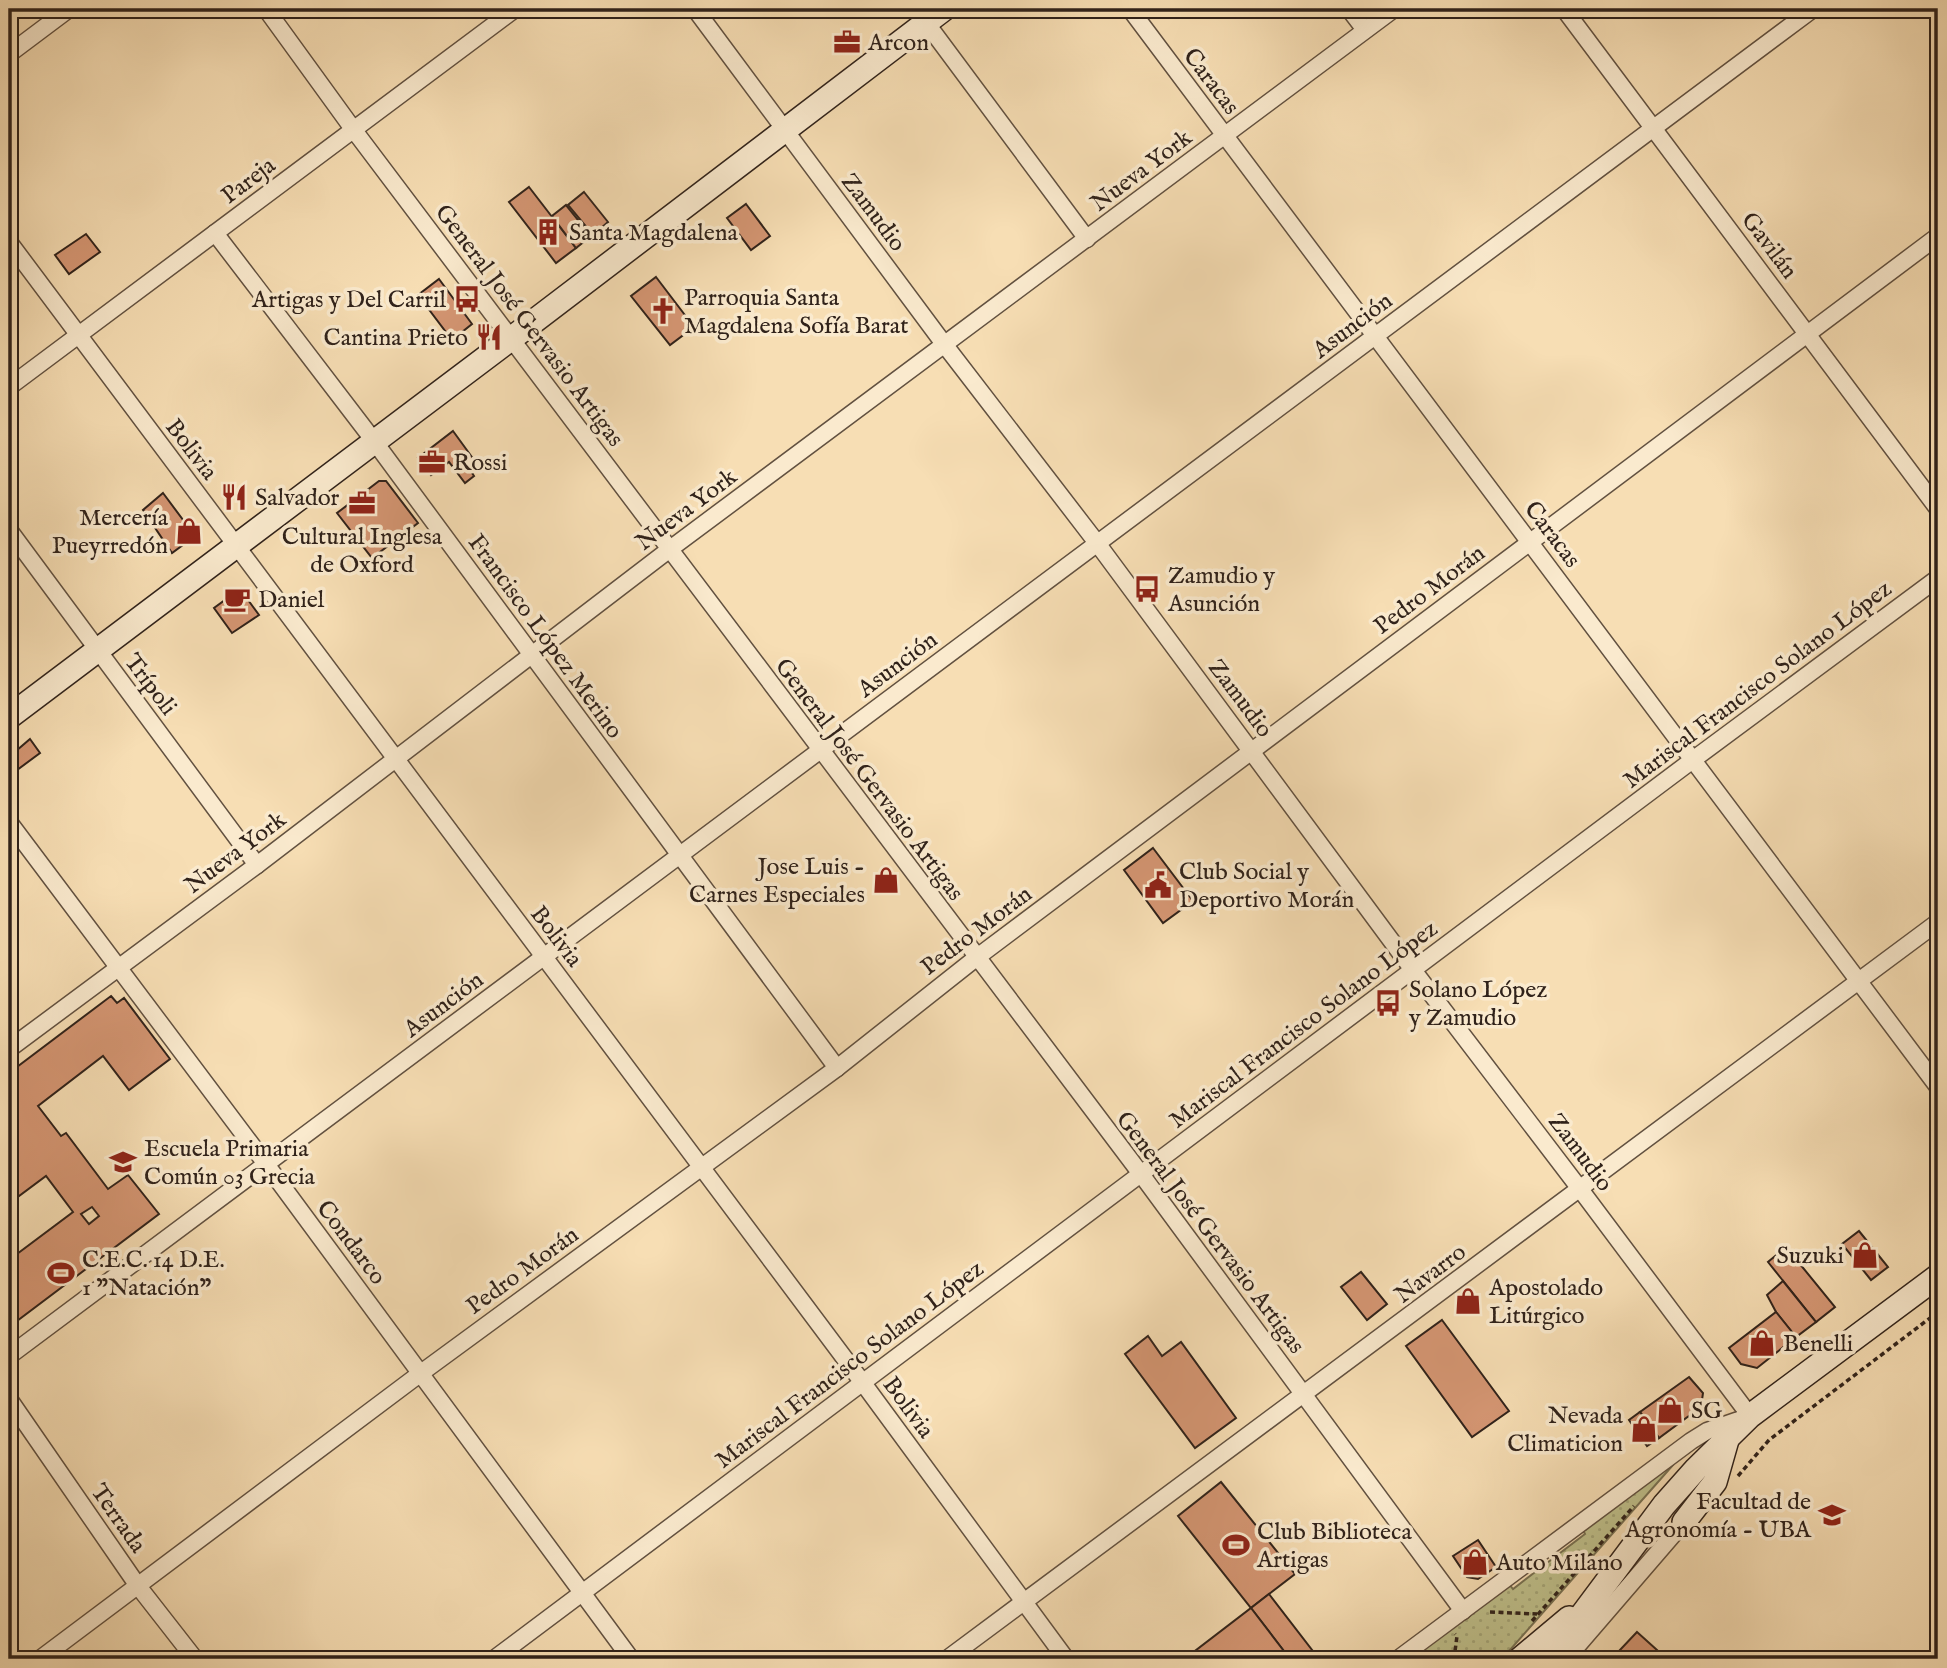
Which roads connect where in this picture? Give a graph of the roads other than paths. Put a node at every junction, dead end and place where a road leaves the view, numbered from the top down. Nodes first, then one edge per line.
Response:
1 (69, 9) edge
2 (266, 9) edge
3 (515, 9) edge
4 (695, 9) edge
5 (1130, 9) edge
6 (1349, 9) edge
7 (1394, 9) edge
8 (1564, 9) edge
9 (1813, 9) edge
10 (928, 13) edge
11 (1365, 30) junction
12 (9, 54) edge
13 (1653, 128) junction
14 (354, 129) junction
15 (784, 131) junction
16 (1224, 135) junction
17 (215, 233) junction
18 (1938, 236) edge
19 (1087, 239) junction
20 (9, 242) edge
21 (78, 334) junction
22 (1808, 334) junction
23 (1376, 336) junction
24 (512, 338) junction
25 (944, 344) junction
26 (9, 387) edge
27 (373, 440) junction
28 (1938, 509) edge
29 (9, 530) edge
30 (1531, 541) junction
31 (1097, 543) junction
32 (236, 547) junction
33 (670, 549) junction
34 (1938, 578) edge
35 (97, 650) junction
36 (531, 654) junction
37 (9, 716) edge
38 (820, 751) junction
39 (1252, 751) junction
40 (1694, 758) junction
41 (397, 759) junction
42 (9, 822) edge
43 (680, 855) junction
44 (257, 864) junction
45 (1938, 922) edge
46 (544, 957) junction
47 (976, 958) junction
48 (117, 968) junction
49 (1413, 970) junction
50 (1859, 982) junction
51 (9, 1049) edge
52 (837, 1068) junction
53 (1938, 1087) edge
54 (266, 1164) junction
55 (700, 1167) junction
56 (1141, 1174) junction
57 (1580, 1189) junction
58 (1938, 1276) edge
59 (9, 1356) edge
60 (421, 1373) junction
61 (863, 1383) junction
62 (1303, 1395) junction
63 (9, 1399) edge
64 (1750, 1416) junction
65 (1728, 1437) junction
66 (1684, 1522) joint
67 (138, 1586) junction
68 (583, 1592) junction
69 (1601, 1592) junction
70 (1023, 1603) junction
71 (1463, 1611) junction
72 (40, 1659) edge
73 (195, 1659) edge
74 (494, 1659) edge
75 (631, 1659) edge
76 (947, 1659) edge
77 (1066, 1659) edge
78 (1398, 1659) edge
79 (1520, 1659) edge
80 (1549, 1659) edge
81 (1566, 1659) edge

1 - 12 street
2 - 14 street, General José Gervasio Artigas
3 - 14 street, Pareja
4 - 15 street, Zamudio
5 - 16 street, Caracas
6 - 11 street
7 - 11 street, Nueva York
8 - 13 street, Gavilán
9 - 13 street, Asunción
10 - 15 main road
10 - 19 street
11 - 16 street, Nueva York
13 - 22 street, Gavilán
13 - 23 street, Asunción
14 - 17 street, Pareja
14 - 24 street, General José Gervasio Artigas
15 - 24 main road
15 - 25 street, Zamudio
16 - 19 street, Nueva York
16 - 23 street, Caracas
17 - 21 street, Pareja
17 - 27 street, Francisco López Merino
18 - 22 street, Pedro Morán
19 - 25 street, Nueva York
20 - 21 street, Bolivia
21 - 26 street, Pareja
21 - 32 street, Bolivia
22 - 28 street, Gavilán
22 - 30 street, Pedro Morán
23 - 30 street, Caracas
23 - 31 street, Asunción
24 - 27 main road
24 - 33 street, General José Gervasio Artigas
25 - 31 street, Zamudio
25 - 33 street, Nueva York
27 - 32 main road
27 - 36 street, Francisco López Merino
29 - 35 street, Trípoli
30 - 39 street, Pedro Morán
30 - 40 street, Caracas
31 - 38 street, Asunción
31 - 39 street, Zamudio
32 - 35 main road
32 - 41 street, Bolivia
33 - 36 street, Nueva York
33 - 38 street, General José Gervasio Artigas
34 - 40 street, Mariscal Francisco Solano López
35 - 37 main road
35 - 44 street, Trípoli
36 - 41 street, Nueva York
36 - 43 street, Francisco López Merino
38 - 43 street, Asunción
38 - 47 street, General José Gervasio Artigas
39 - 47 street, Pedro Morán
39 - 49 street, Zamudio
40 - 49 street, Mariscal Francisco Solano López
40 - 50 street, Caracas
41 - 44 street, Nueva York
41 - 46 street, Bolivia
42 - 48 street, Condarco
43 - 46 street, Asunción
43 - 52 street, Francisco López Merino
44 - 48 street, Nueva York
45 - 50 street, Navarro
46 - 54 street, Asunción
46 - 55 street, Bolivia
47 - 52 street, Pedro Morán
47 - 56 street, General José Gervasio Artigas
48 - 51 street, Nueva York
48 - 54 street, Condarco
49 - 56 street, Mariscal Francisco Solano López
49 - 57 street, Zamudio
50 - 53 street, Caracas
50 - 57 street, Navarro
52 - 55 street, Pedro Morán
54 - 59 street, Asunción
54 - 60 street, Condarco
55 - 60 street, Pedro Morán
55 - 61 street, Bolivia
56 - 61 street, Mariscal Francisco Solano López
56 - 62 street, General José Gervasio Artigas
57 - 62 street, Navarro
57 - 64 street, Zamudio
58 - 64 main road
60 - 67 street, Pedro Morán
60 - 68 street, Condarco
61 - 68 street, Mariscal Francisco Solano López
61 - 70 street, Bolivia
62 - 70 street, Navarro
62 - 71 street, General José Gervasio Artigas
63 - 67 street, Terrada
64 - 65 main road
64 - 71 street
65 - 66 main road
65 - 69 main road
66 - 81 street
67 - 72 street, Pedro Morán
67 - 73 street, Terrada
68 - 74 street, Mariscal Francisco Solano López
68 - 75 street, Condarco
69 - 79 main road
69 - 80 main road
70 - 76 street, Navarro
70 - 77 street, Bolivia
71 - 78 street

